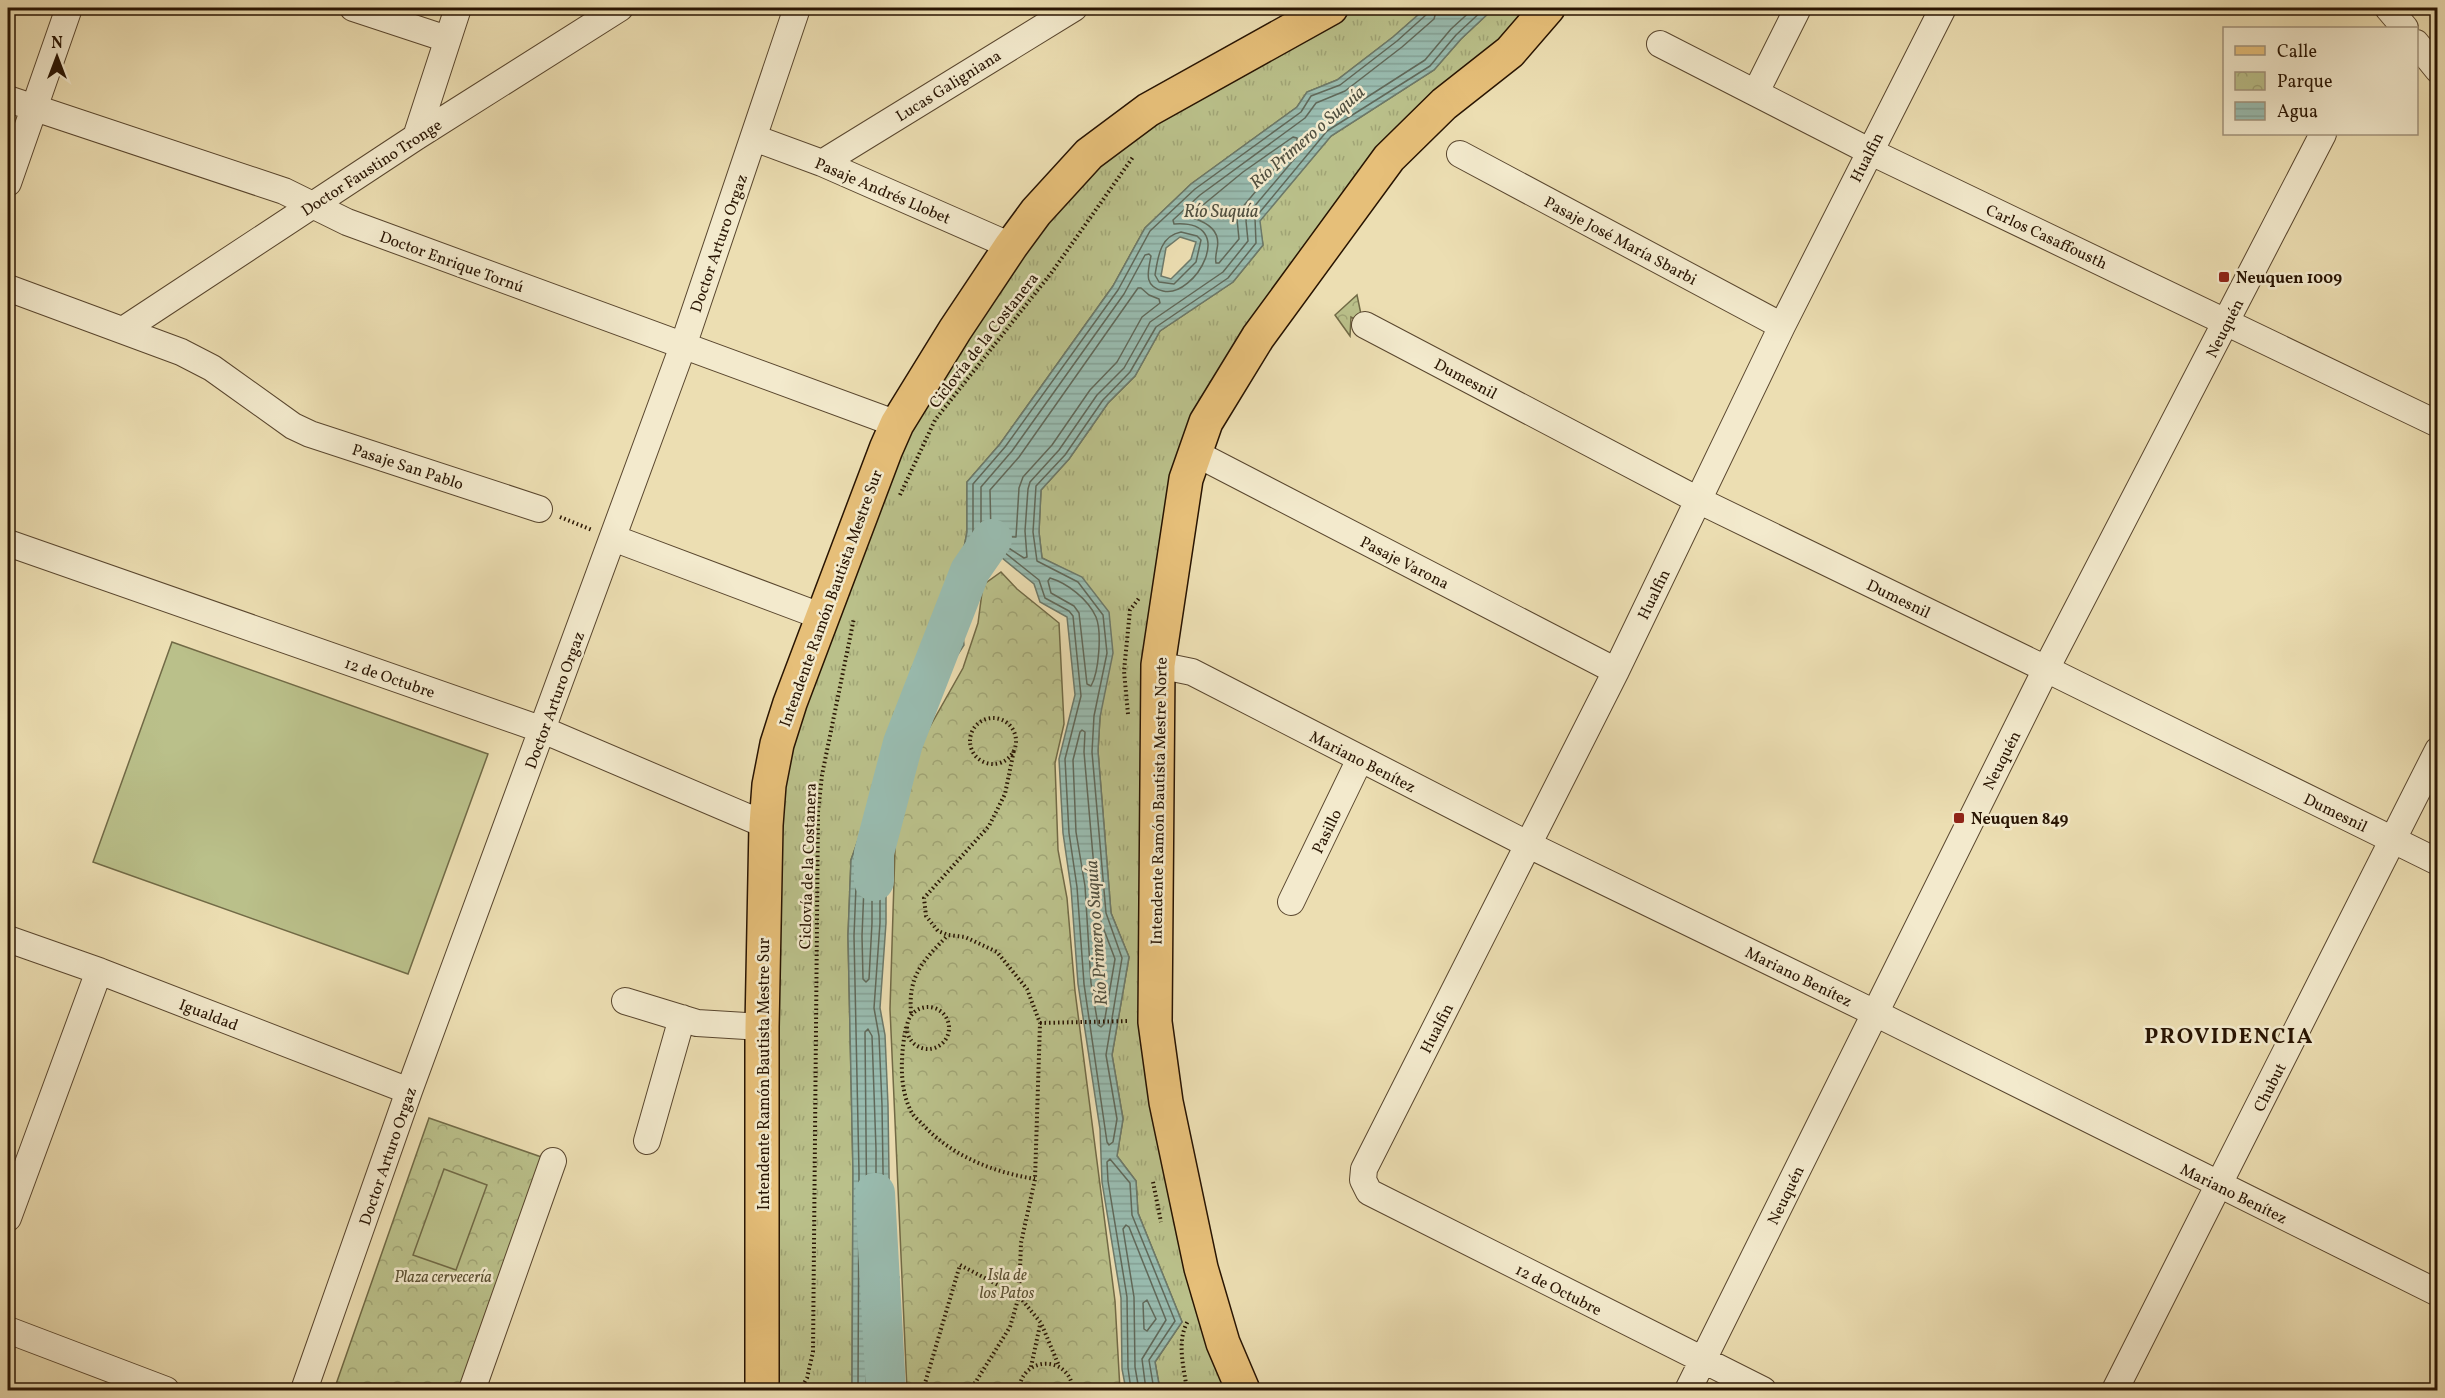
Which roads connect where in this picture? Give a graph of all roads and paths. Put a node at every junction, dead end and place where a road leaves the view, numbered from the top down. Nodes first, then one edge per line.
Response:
1 (69, 8) edge
2 (353, 8) edge
3 (458, 8) edge
4 (620, 8) edge
5 (796, 8) edge
6 (1074, 8) edge
7 (1331, 8) edge
8 (1548, 8) edge
9 (1798, 8) edge
10 (1943, 8) edge
11 (2388, 8) edge
12 (2404, 27) edge
13 (2438, 32) edge
14 (447, 39) junction
15 (2418, 42) edge
16 (1660, 44) dead end
17 (2418, 44) edge
18 (2438, 70) edge
19 (1756, 92) junction
20 (8, 99) edge
21 (34, 107) junction
22 (2323, 135) edge
23 (416, 136) junction
24 (754, 138) junction
25 (1869, 151) junction
26 (1135, 154) dead end
27 (1460, 154) dead end
28 (822, 163) junction
29 (8, 183) edge
30 (313, 205) junction
31 (1011, 246) junction
32 (8, 288) edge
33 (2227, 322) junction
34 (1365, 325) dead end
35 (1782, 326) junction
36 (123, 330) junction
37 (683, 346) junction
38 (897, 424) junction
39 (2438, 424) edge
40 (1195, 453) junction
41 (1698, 500) junction
42 (897, 502) dead end
43 (539, 509) joint
44 (613, 538) junction
45 (8, 543) edge
46 (855, 613) dead end
47 (823, 617) junction
48 (1158, 665) junction
49 (2046, 669) junction
50 (1616, 671) junction
51 (543, 730) junction
52 (1014, 750) junction
53 (2438, 750) edge
54 (1360, 759) junction
55 (766, 825) junction
56 (2392, 840) junction
57 (1528, 845) junction
58 (2438, 862) edge
59 (1291, 902) dead end
60 (948, 935) junction
61 (8, 939) edge
62 (99, 971) junction
63 (625, 1001) dead end
64 (1875, 1013) junction
65 (911, 1014) junction
66 (682, 1018) junction
67 (1129, 1021) dead end
68 (1040, 1023) junction
69 (762, 1027) junction
70 (906, 1027) junction
71 (409, 1091) junction
72 (647, 1141) dead end
73 (553, 1161) dead end
74 (1035, 1179) junction
75 (1363, 1180) joint
76 (2219, 1186) junction
77 (8, 1218) edge
78 (2438, 1293) edge
79 (1019, 1296) junction
80 (1190, 1318) dead end
81 (1041, 1323) junction
82 (8, 1330) edge
83 (1703, 1362) junction
84 (1059, 1366) junction
85 (1031, 1368) junction
86 (166, 1390) edge
87 (304, 1390) edge
88 (472, 1390) edge
89 (762, 1390) edge
90 (800, 1390) edge
91 (923, 1390) edge
92 (957, 1390) edge
93 (1019, 1390) edge
94 (1073, 1390) edge
95 (1187, 1390) edge
96 (1243, 1390) edge
97 (1688, 1390) edge
98 (1763, 1390) edge
99 (2115, 1390) edge

1 - 21 street
2 - 14 street
3 - 14 street
4 - 23 street, Doctor Faustino Tronge
5 - 24 street, Doctor Arturo Orgaz
6 - 28 street, Lucas Galigniana
7 - 31 main road, Intendente Ramón Bautista Mestre Sur
8 - 40 main road, Intendente Ramón Bautista Mestre Norte
9 - 19 street
10 - 25 street, Hualfin
11 - 12 street
13 - 15 street
14 - 23 street
16 - 19 street, Carlos Casaffousth
17 - 18 street
19 - 25 street, Carlos Casaffousth
20 - 21 street, Doctor Enrique Tornú
21 - 29 street
21 - 30 street, Doctor Enrique Tornú
22 - 33 street, Neuquén
23 - 30 street, Doctor Faustino Tronge
24 - 28 street, Pasaje Andrés Llobet
24 - 37 street, Doctor Arturo Orgaz
25 - 33 street, Carlos Casaffousth
25 - 35 street, Hualfin
26 - 42 path, Ciclovía de la Costanera
27 - 35 street, Pasaje José María Sbarbi
28 - 31 street, Pasaje Andrés Llobet
30 - 36 street, Doctor Faustino Tronge
30 - 37 street, Doctor Enrique Tornú
31 - 38 main road, Intendente Ramón Bautista Mestre Sur
32 - 36 street, Pasaje San Pablo
33 - 39 street, Carlos Casaffousth
33 - 49 street, Neuquén
34 - 41 street, Dumesnil
35 - 41 street, Hualfin
36 - 43 street, Pasaje San Pablo
37 - 38 street, Doctor Enrique Tornú
37 - 44 street, Doctor Arturo Orgaz
38 - 47 main road, Intendente Ramón Bautista Mestre Sur
40 - 48 main road, Intendente Ramón Bautista Mestre Norte
40 - 50 street, Pasaje Varona
41 - 49 street, Dumesnil
41 - 50 street, Hualfin
43 - 44 path
44 - 47 street
44 - 51 street, Doctor Arturo Orgaz
45 - 51 street, 12 de Octubre
46 - 90 path, Ciclovía de la Costanera
47 - 55 main road, Intendente Ramón Bautista Mestre Sur
48 - 54 street, Mariano Benítez
48 - 96 main road, Intendente Ramón Bautista Mestre Norte
49 - 56 street, Dumesnil
49 - 64 street, Neuquén
50 - 57 street, Hualfin
51 - 55 street, 12 de Octubre
51 - 71 street, Doctor Arturo Orgaz
52 - 52 path
52 - 60 path
53 - 56 street, Chubut
54 - 57 street, Mariano Benítez
54 - 59 street, Pasillo
55 - 69 main road, Intendente Ramón Bautista Mestre Sur
56 - 58 street, Dumesnil
56 - 76 street, Chubut
57 - 64 street, Mariano Benítez
57 - 75 street, Hualfin
60 - 65 path
60 - 68 path
61 - 62 street, Igualdad
62 - 71 street, Igualdad
62 - 77 street
63 - 66 street
64 - 76 street, Mariano Benítez
64 - 83 street, Neuquén
65 - 70 path
65 - 70 path
66 - 69 street
66 - 72 street
67 - 68 path
68 - 74 path
69 - 89 main road, Intendente Ramón Bautista Mestre Sur
70 - 74 path
71 - 87 street, Doctor Arturo Orgaz
73 - 88 street
74 - 79 path
75 - 83 street, 12 de Octubre
76 - 78 street, Mariano Benítez
76 - 99 street, Chubut
79 - 81 path
79 - 91 path
79 - 92 path
80 - 95 path
81 - 84 path
81 - 85 path
82 - 86 street
83 - 97 street, Neuquén
83 - 98 street, 12 de Octubre
84 - 85 path
84 - 94 path
85 - 93 path

